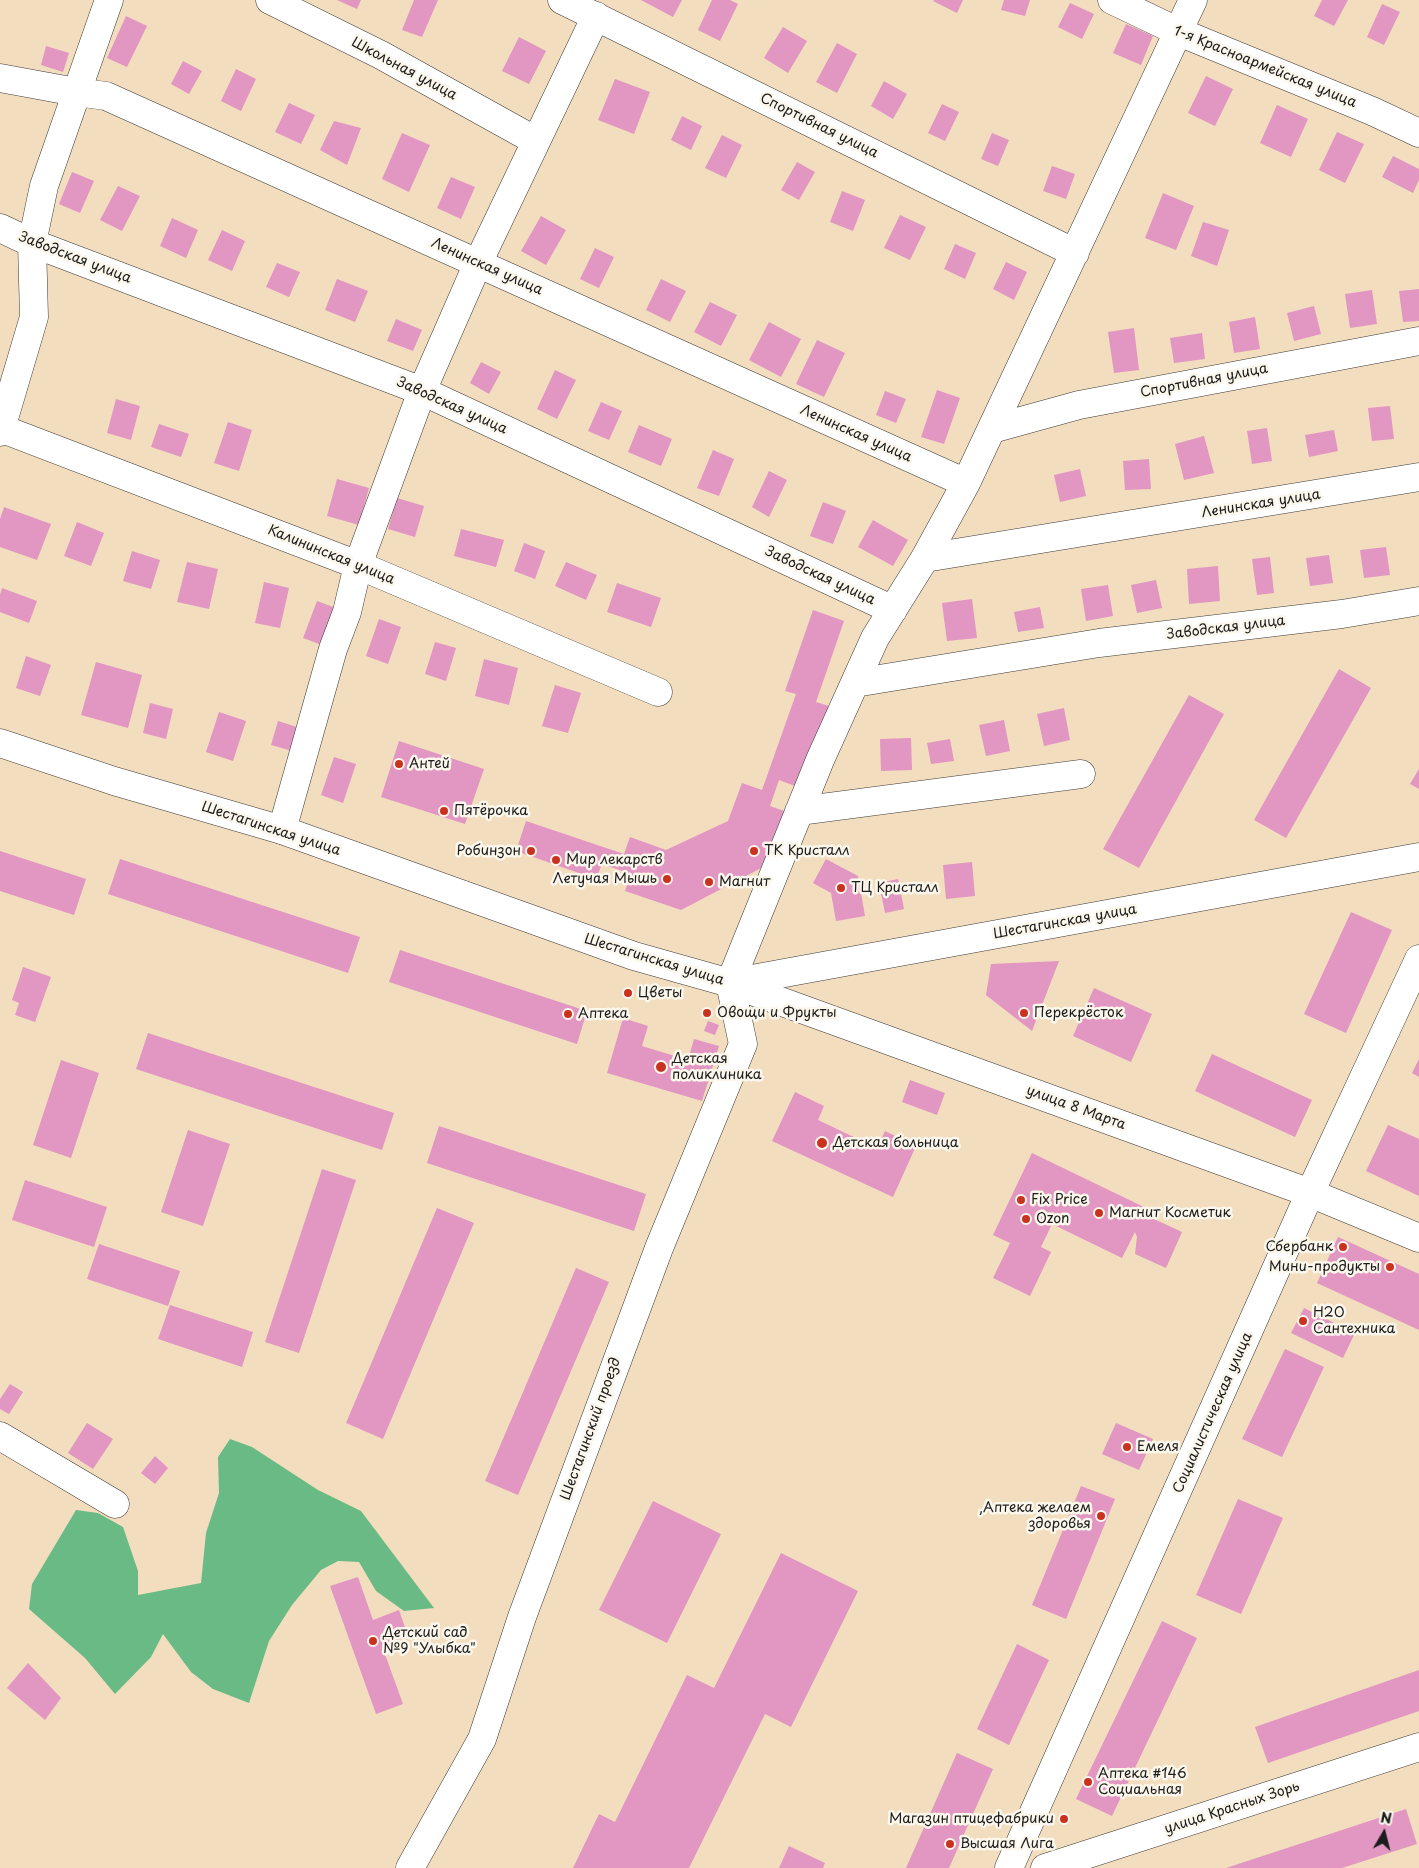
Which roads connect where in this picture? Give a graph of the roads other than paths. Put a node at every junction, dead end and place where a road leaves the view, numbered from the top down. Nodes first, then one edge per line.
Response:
1 (109, 0) edge
2 (270, 0) edge
3 (562, 0) edge
4 (1112, 0) edge
5 (1193, 0) edge
6 (596, 16) junction
7 (1179, 32) junction
8 (0, 78) edge
9 (76, 92) junction
10 (1419, 133) edge
11 (536, 141) junction
12 (0, 228) edge
13 (32, 242) junction
14 (1075, 253) junction
15 (478, 263) junction
16 (1419, 341) edge
17 (422, 391) junction
18 (992, 429) junction
19 (0, 430) edge
20 (1419, 477) edge
21 (966, 483) junction
22 (925, 558) junction
23 (358, 565) junction
24 (1419, 601) edge
25 (893, 610) junction
26 (855, 683) junction
27 (658, 692) dead end
28 (0, 743) edge
29 (1081, 774) dead end
30 (799, 811) junction
31 (282, 830) junction
32 (1419, 857) edge
33 (1419, 959) edge
34 (730, 983) junction
35 (1310, 1192) junction
36 (1419, 1238) edge
37 (0, 1436) edge
38 (115, 1504) dead end
39 (1419, 1747) edge
40 (410, 1868) edge
41 (1009, 1868) edge
42 (1045, 1868) edge

1 - 9 street
2 - 11 street, Школьная улица
3 - 6 street, Спортивная улица
4 - 7 street, 1-я Красноармейская улица
5 - 7 street
6 - 11 street
6 - 14 street, Спортивная улица
7 - 10 street, 1-я Красноармейская улица
7 - 14 street
8 - 9 street, Ленинская улица
9 - 13 street
9 - 15 street, Ленинская улица
11 - 15 street
12 - 13 street, Заводская улица
13 - 17 street, Заводская улица
13 - 19 street
14 - 18 street
15 - 17 street
15 - 21 street, Ленинская улица
16 - 18 street, Спортивная улица
17 - 23 street
17 - 25 street, Заводская улица
18 - 21 street
19 - 23 street, Калининская улица
20 - 22 street, Ленинская улица
21 - 22 street
22 - 25 street
23 - 27 street, Калининская улица
23 - 31 street
24 - 26 street, Заводская улица
25 - 26 street
26 - 30 street
28 - 31 street, Шестагинская улица
29 - 30 street
30 - 34 street
31 - 34 street, Шестагинская улица
32 - 34 street, Шестагинская улица
33 - 35 street, Социалистическая улица
34 - 35 street, улица 8 Марта
34 - 40 street, Шестагинский проезд
35 - 36 street, улица 8 Марта
35 - 41 street, Социалистическая улица
37 - 38 street
39 - 42 street, улица Красных Зорь

